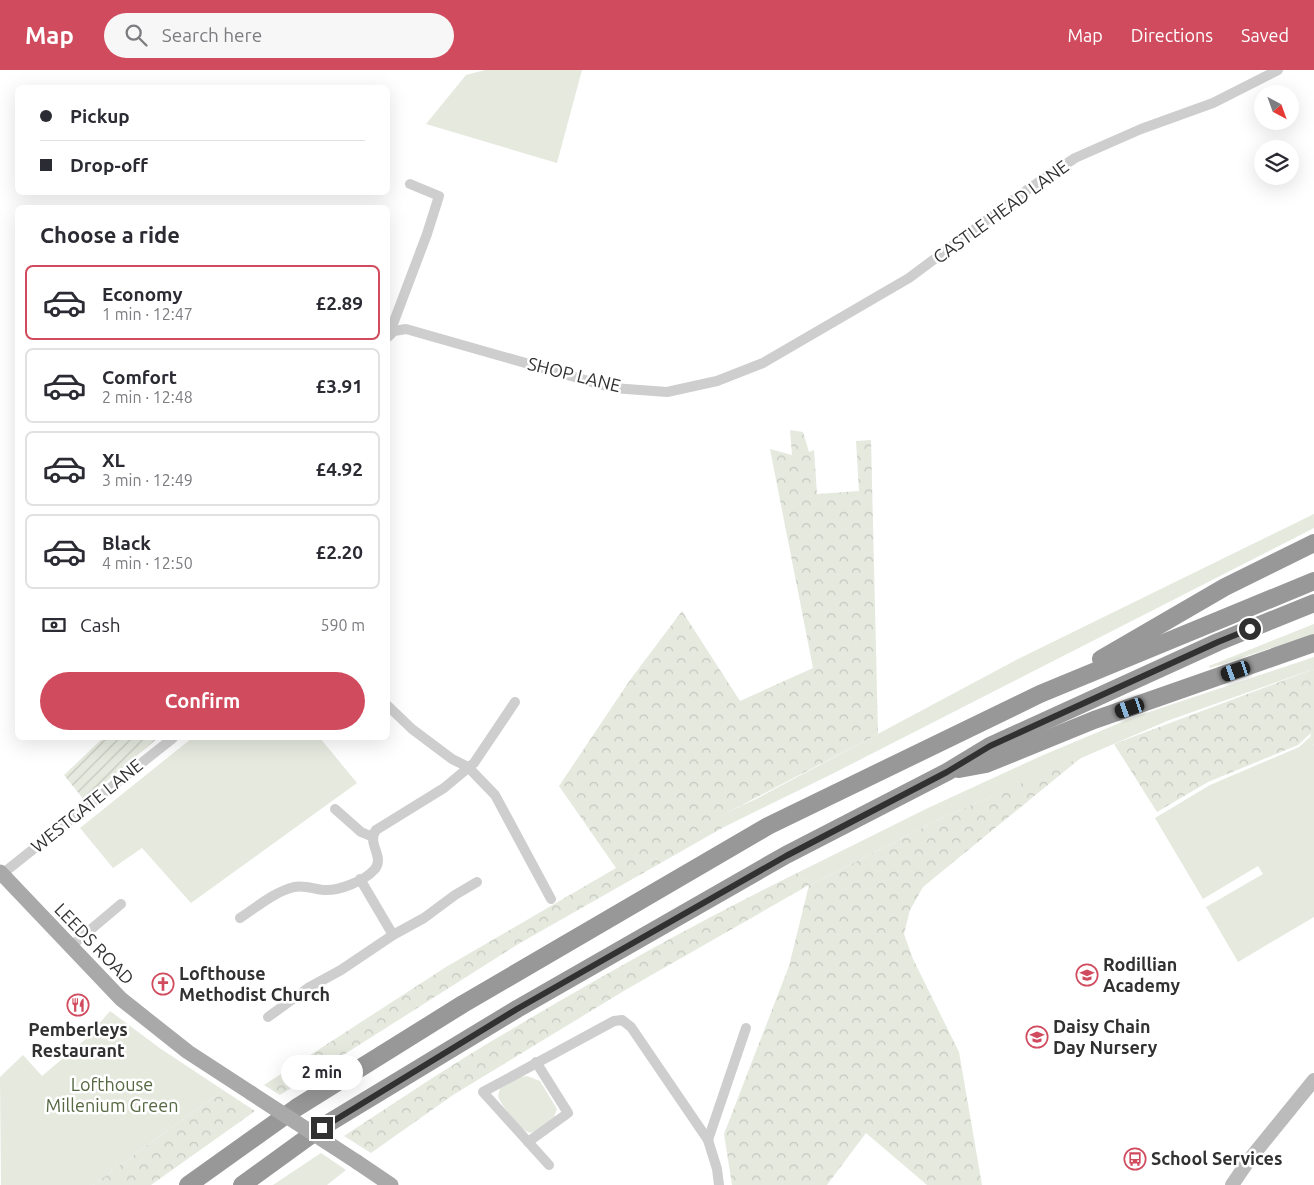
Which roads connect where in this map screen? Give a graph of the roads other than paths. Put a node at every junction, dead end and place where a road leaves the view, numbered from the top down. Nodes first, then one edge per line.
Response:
1 (1278, 70) edge
2 (410, 184) dead end
3 (391, 334) edge
4 (763, 363) joint
5 (1314, 543) edge
6 (1314, 581) edge
7 (1314, 603) edge
8 (1314, 643) edge
9 (1040, 694) junction
10 (514, 702) dead end
11 (390, 708) edge
12 (170, 740) edge
13 (468, 767) junction
14 (947, 772) junction
15 (336, 809) dead end
16 (373, 837) junction
17 (1, 873) edge
18 (360, 879) junction
19 (477, 882) dead end
20 (552, 899) dead end
21 (122, 904) dead end
22 (240, 918) dead end
23 (393, 935) junction
24 (70, 947) junction
25 (268, 1017) dead end
26 (746, 1028) dead end
27 (536, 1062) junction
28 (1314, 1080) edge
29 (708, 1140) junction
30 (528, 1142) junction
31 (549, 1165) dead end
32 (188, 1185) edge
33 (242, 1185) edge
34 (391, 1185) edge
35 (718, 1185) edge
36 (1232, 1185) edge

1 - 4 street, CASTLE HEAD LANE
2 - 3 street
3 - 4 street, SHOP LANE
5 - 9 highway
6 - 9 highway
7 - 14 highway
8 - 14 highway
9 - 32 highway
10 - 13 street
11 - 13 street
12 - 17 street, WESTGATE LANE
13 - 16 street
13 - 20 street
14 - 33 highway
15 - 16 street
16 - 18 street
17 - 24 main road, LEEDS ROAD
18 - 22 street
18 - 23 street
19 - 23 street
21 - 24 street
23 - 25 street
24 - 34 main road, LEEDS ROAD, bridge
26 - 29 street
27 - 29 street
27 - 30 street
27 - 30 street
28 - 36 main road
29 - 35 street
30 - 31 street

